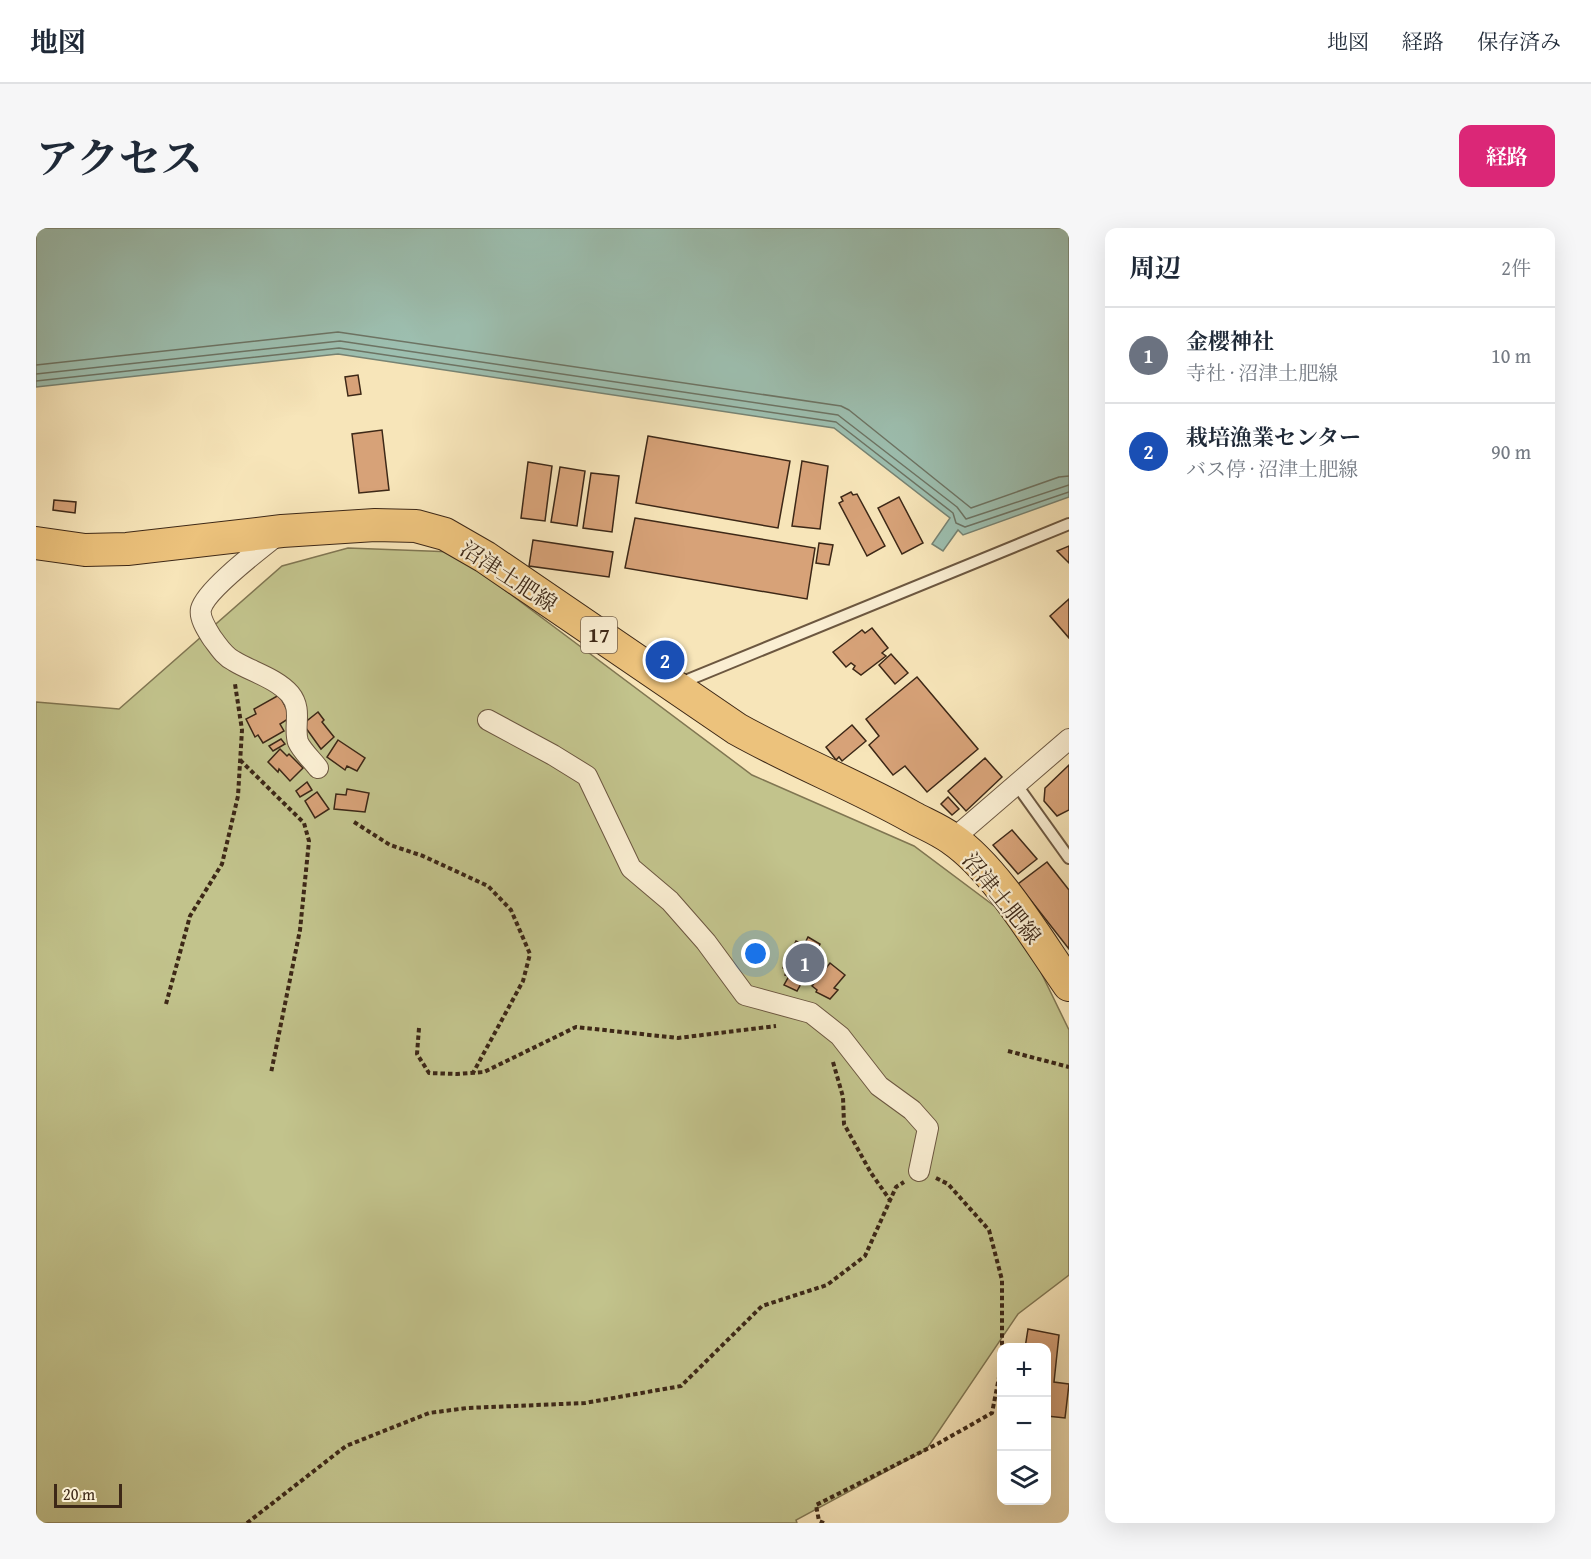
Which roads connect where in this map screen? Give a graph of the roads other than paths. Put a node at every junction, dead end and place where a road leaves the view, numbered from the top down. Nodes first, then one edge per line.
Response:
1 (1069, 524) edge
2 (282, 531) junction
3 (36, 543) edge
4 (672, 686) junction
5 (488, 720) dead end
6 (1069, 739) edge
7 (318, 768) dead end
8 (1016, 784) junction
9 (952, 839) junction
10 (1069, 858) edge
11 (1069, 985) edge
12 (919, 1171) road end

1 - 4 lane
2 - 3 main road, 沼津土肥線 / 17
2 - 4 main road, 沼津土肥線 / 17
2 - 7 street
4 - 9 main road, 沼津土肥線 / 17
5 - 12 street
6 - 8 street
8 - 9 street
8 - 10 lane
9 - 11 main road, 沼津土肥線 / 17

